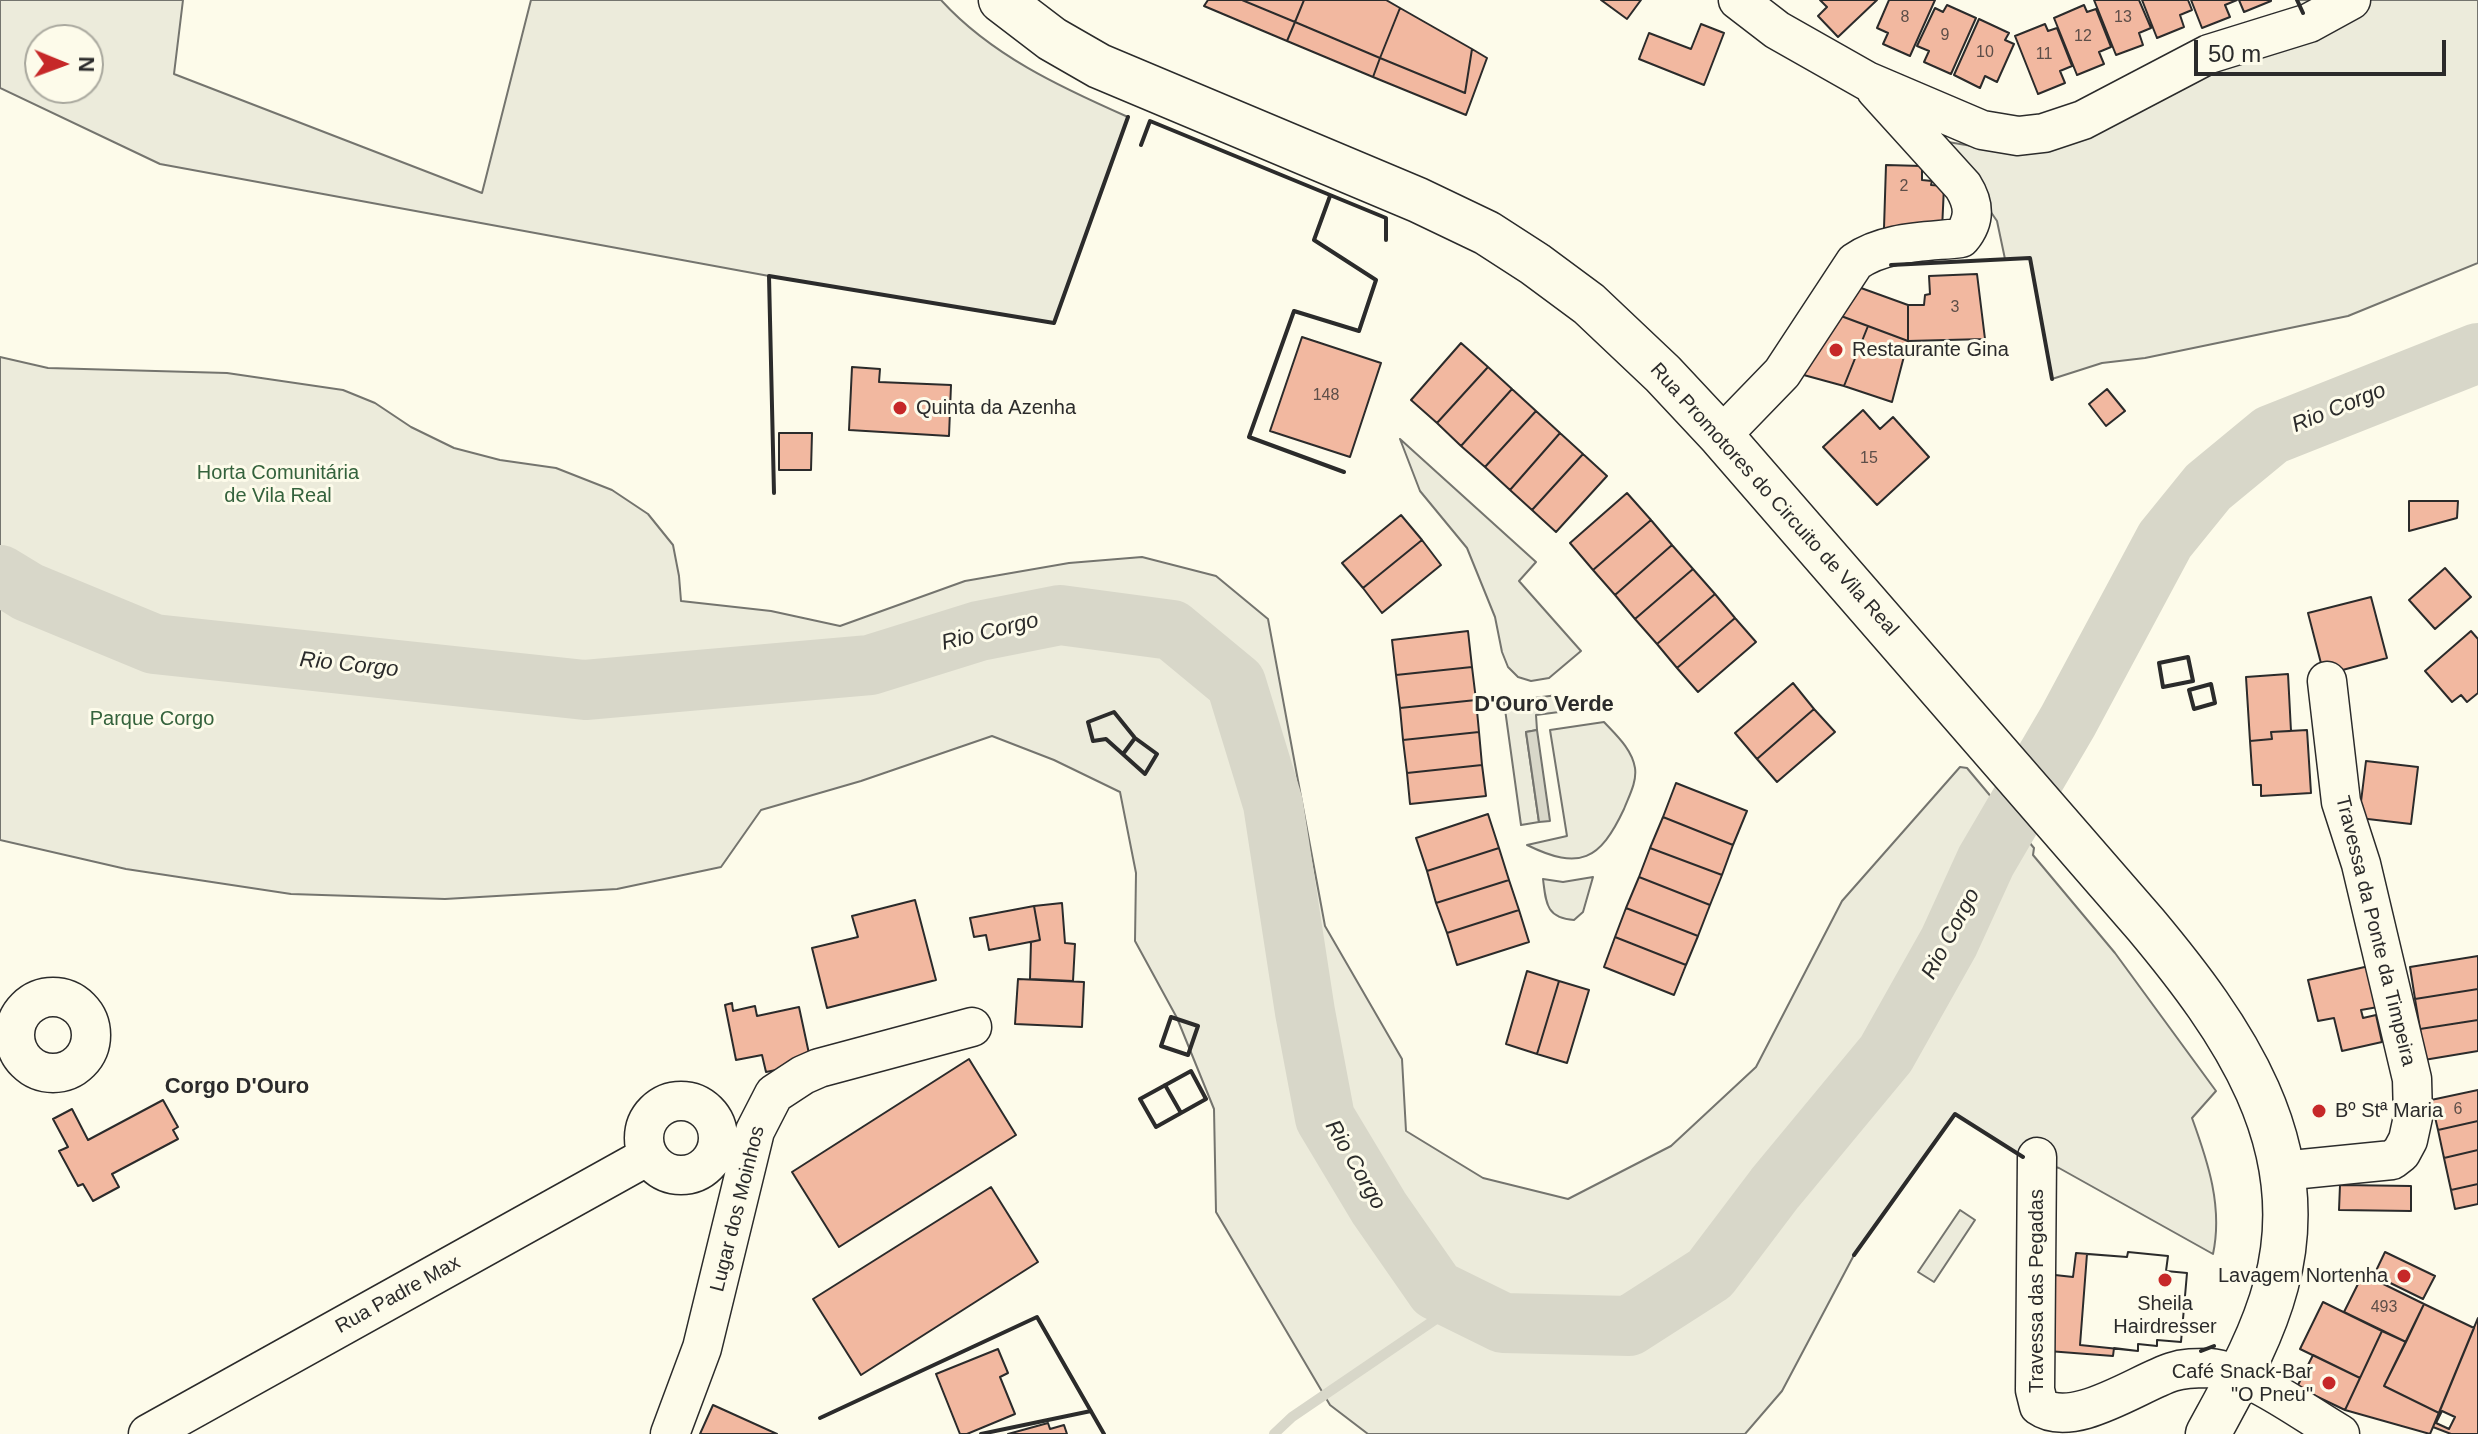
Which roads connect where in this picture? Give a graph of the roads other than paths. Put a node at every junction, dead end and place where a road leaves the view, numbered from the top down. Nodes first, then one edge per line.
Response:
1 (1001, 0) edge
2 (1738, 0) edge
3 (2351, 0) edge
4 (1867, 81) junction
5 (1721, 436) junction
6 (2327, 681) dead end
7 (972, 1027) dead end
8 (648, 1156) dead end
9 (2037, 1157) dead end
10 (2282, 1171) junction
11 (2240, 1374) junction
12 (148, 1434) edge
13 (670, 1434) edge
14 (2208, 1434) edge
15 (2340, 1434) edge

1 - 5 main road, Rua Promotores do Circuito de Vila Real
2 - 4 street
3 - 4 street
4 - 5 street
5 - 10 main road, Rua Promotores do Circuito de Vila Real
6 - 10 street, Travessa da Ponte da Timpeira
7 - 13 street, Lugar dos Moinhos
8 - 12 street, Rua Padre Max
9 - 11 street, Travessa das Pegadas
10 - 11 main road, Rua Promotores do Circuito de Vila Real
11 - 14 main road, Rua Promotores do Circuito de Vila Real
11 - 15 street

